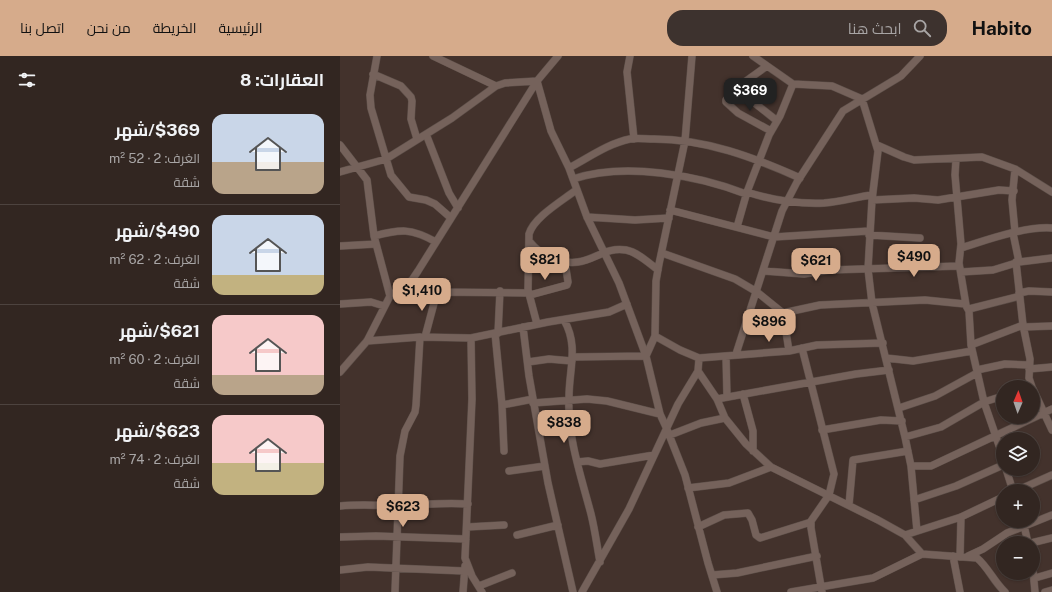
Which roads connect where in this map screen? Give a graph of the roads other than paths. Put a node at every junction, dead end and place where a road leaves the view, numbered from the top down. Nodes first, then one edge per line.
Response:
1 (376, 56) edge
2 (433, 56) edge
3 (558, 56) edge
4 (630, 56) edge
5 (692, 56) edge
6 (753, 56) edge
7 (916, 58) edge
8 (767, 66) junction
9 (373, 74) junction
10 (537, 81) junction
11 (793, 84) junction
12 (496, 86) junction
13 (737, 89) junction
14 (862, 99) junction
15 (776, 120) junction
16 (770, 131) junction
17 (426, 134) junction
18 (634, 139) junction
19 (417, 140) junction
20 (685, 141) junction
21 (340, 145) edge
22 (877, 145) junction
23 (956, 158) junction
24 (386, 159) junction
25 (760, 160) junction
26 (357, 168) junction
27 (569, 168) junction
28 (1015, 169) junction
29 (340, 172) edge
30 (679, 175) junction
31 (800, 178) junction
32 (573, 179) junction
33 (576, 190) junction
34 (1014, 191) junction
35 (1052, 192) edge
36 (747, 193) junction
37 (958, 196) junction
38 (872, 197) junction
39 (788, 201) junction
40 (458, 208) junction
41 (670, 210) junction
42 (587, 217) junction
43 (451, 218) junction
44 (669, 218) junction
45 (737, 227) junction
46 (1052, 228) edge
47 (869, 233) junction
48 (1014, 233) junction
49 (374, 236) junction
50 (774, 236) junction
51 (920, 238) dead end
52 (436, 242) junction
53 (530, 242) junction
54 (376, 244) junction
55 (340, 246) edge
56 (961, 248) junction
57 (662, 253) junction
58 (605, 254) junction
59 (1052, 258) edge
60 (565, 262) junction
61 (1018, 262) junction
62 (960, 269) junction
63 (658, 270) junction
64 (868, 270) junction
65 (764, 272) junction
66 (398, 289) junction
67 (500, 291) junction
68 (437, 292) junction
69 (757, 292) junction
70 (1052, 292) edge
71 (530, 294) junction
72 (1020, 295) junction
73 (390, 296) junction
74 (872, 303) junction
75 (340, 304) edge
76 (627, 304) junction
77 (384, 306) junction
78 (967, 307) junction
79 (783, 312) junction
80 (564, 320) junction
81 (537, 324) junction
82 (1023, 326) junction
83 (1052, 326) edge
84 (523, 327) junction
85 (496, 333) junction
86 (654, 336) junction
87 (423, 337) junction
88 (471, 338) junction
89 (367, 341) junction
90 (883, 343) junction
91 (802, 348) junction
92 (971, 348) junction
93 (789, 351) junction
94 (736, 354) junction
95 (646, 356) junction
96 (726, 356) junction
97 (699, 358) junction
98 (886, 358) junction
99 (572, 359) junction
100 (528, 362) junction
101 (1029, 367) junction
102 (1052, 367) edge
103 (889, 370) junction
104 (698, 371) junction
105 (340, 372) edge
106 (977, 372) junction
107 (1031, 380) edge
108 (810, 382) junction
109 (743, 394) junction
110 (727, 397) junction
111 (996, 398) edge
112 (568, 399) junction
113 (717, 399) junction
114 (533, 401) junction
115 (984, 402) junction
116 (1040, 403) edge
117 (502, 405) junction
118 (899, 408) junction
119 (1052, 409) edge
120 (1045, 413) junction
121 (660, 414) junction
122 (725, 418) junction
123 (902, 421) junction
124 (666, 427) junction
125 (822, 430) junction
126 (1052, 430) edge
127 (1003, 432) edge
128 (670, 435) junction
129 (996, 435) joint
130 (906, 437) junction
131 (504, 451) dead end
132 (753, 451) junction
133 (908, 451) junction
134 (654, 455) junction
135 (577, 462) junction
136 (545, 466) junction
137 (911, 466) junction
138 (771, 467) junction
139 (996, 468) edge
140 (509, 471) dead end
141 (1052, 476) edge
142 (1033, 484) edge
143 (688, 488) junction
144 (829, 495) junction
145 (914, 500) junction
146 (996, 500) edge
147 (468, 504) junction
148 (849, 505) junction
149 (340, 506) edge
150 (398, 506) junction
151 (1052, 516) edge
152 (961, 517) junction
153 (1040, 519) edge
154 (811, 522) junction
155 (504, 525) dead end
156 (558, 525) junction
157 (467, 527) junction
158 (698, 527) junction
159 (1016, 528) edge
160 (917, 531) junction
161 (517, 535) dead end
162 (905, 535) junction
163 (340, 537) edge
164 (397, 537) junction
165 (466, 538) junction
166 (1052, 538) edge
167 (1040, 541) edge
168 (922, 554) junction
169 (817, 556) junction
170 (959, 557) junction
171 (465, 558) junction
172 (600, 562) junction
173 (396, 569) junction
174 (340, 570) edge
175 (464, 571) junction
176 (512, 573) dead end
177 (1052, 573) edge
178 (712, 575) junction
179 (1040, 576) edge
180 (1034, 580) edge
181 (480, 589) edge
182 (822, 590) edge
183 (1052, 590) edge
184 (395, 592) edge
185 (463, 592) edge
186 (573, 592) edge
187 (582, 592) edge
188 (717, 592) edge
189 (791, 592) edge
190 (960, 592) edge
191 (1005, 592) edge
192 (1035, 592) edge
193 (1045, 592) edge

1 - 9 street
2 - 12 street
3 - 10 street
4 - 18 street
5 - 20 street
6 - 8 street
7 - 14 street
8 - 11 street
8 - 13 street
9 - 19 street
9 - 24 street
10 - 12 street
10 - 27 street
10 - 40 street
11 - 14 street
11 - 15 street
12 - 17 street
13 - 15 street
13 - 16 street
14 - 22 street
14 - 31 street
15 - 16 street
16 - 25 street
17 - 19 street
17 - 40 street
18 - 20 street
18 - 27 street
19 - 24 street
20 - 25 street
20 - 30 street
21 - 26 street
22 - 23 street
22 - 38 street
23 - 28 street
23 - 37 street
24 - 26 street
24 - 43 street
25 - 31 street
25 - 36 street
26 - 29 street
26 - 49 street
27 - 32 street
28 - 34 street
28 - 35 street
30 - 32 street
30 - 36 street
30 - 41 street
31 - 39 street
32 - 33 street
33 - 42 street
33 - 53 street
34 - 37 street
34 - 48 street
36 - 39 street
36 - 45 street
37 - 38 street
37 - 56 street
38 - 39 street
38 - 47 street
39 - 50 street
40 - 43 street
41 - 44 street
41 - 45 street
42 - 44 street
42 - 58 street
43 - 52 street
44 - 57 street
45 - 50 street
46 - 48 street
47 - 50 street
47 - 51 street
47 - 64 street
48 - 56 street
48 - 61 street
49 - 52 street
49 - 54 street
50 - 65 street
52 - 66 street
53 - 60 street
53 - 71 street
54 - 55 street
54 - 73 street
56 - 62 street
57 - 63 street
57 - 69 street
58 - 60 street
58 - 63 street
58 - 76 street
59 - 61 street
60 - 71 street
61 - 62 street
61 - 72 street
62 - 64 street
62 - 78 street
63 - 86 street
64 - 65 street
64 - 74 street
65 - 69 street
66 - 68 street
66 - 73 street
67 - 68 street
67 - 71 street
67 - 85 street
68 - 87 street
69 - 79 street
69 - 94 street
70 - 72 street
71 - 81 street
72 - 78 street
72 - 82 street
73 - 77 street
74 - 78 street
74 - 79 street
74 - 90 street
75 - 77 street
76 - 80 street
76 - 95 street
77 - 89 street
78 - 92 street
79 - 93 street
80 - 81 street
80 - 99 street
81 - 84 street
82 - 83 street
82 - 92 street
82 - 101 street
84 - 85 street
84 - 100 street
85 - 88 street
85 - 117 street
86 - 95 street
86 - 97 street
87 - 88 street
87 - 89 street
87 - 150 street
88 - 147 street
89 - 105 street
90 - 91 street
90 - 98 street
91 - 93 street
91 - 108 street
92 - 98 street
92 - 106 street
93 - 94 street
94 - 96 street
95 - 99 street
95 - 121 street
96 - 97 street
96 - 110 street
97 - 104 street
98 - 103 street
99 - 100 street
99 - 112 street
100 - 114 street
101 - 102 street
101 - 106 street
101 - 107 street
103 - 108 street
103 - 118 street
104 - 113 street
104 - 124 street
106 - 115 street
106 - 118 street
108 - 109 street
108 - 125 street
109 - 110 street
109 - 132 street
110 - 113 street
111 - 115 street
112 - 114 street
112 - 121 street
112 - 135 street
113 - 122 street
114 - 117 street
114 - 136 street
115 - 129 street
115 - 130 street
116 - 120 street
117 - 131 street
118 - 123 street
119 - 120 street
120 - 126 street
120 - 127 street
121 - 124 street
122 - 128 street
122 - 132 street
123 - 125 street
123 - 130 street
124 - 128 street
124 - 134 street
125 - 144 street
128 - 143 street
129 - 137 street
130 - 133 street
132 - 138 street
133 - 137 street
133 - 148 street
134 - 135 street
134 - 172 street
135 - 172 street
136 - 140 street
136 - 156 street
137 - 145 street
138 - 143 street
138 - 144 street
139 - 145 street
141 - 142 street
143 - 158 street
144 - 148 street
144 - 154 street
145 - 160 street
146 - 152 street
147 - 150 street
147 - 157 street
148 - 162 street
149 - 150 street
150 - 164 street
151 - 153 street
152 - 160 street
152 - 170 street
154 - 158 street
154 - 169 street
155 - 157 street
156 - 161 street
156 - 186 street
157 - 165 street
158 - 178 street
159 - 170 street
160 - 162 street
162 - 168 street
163 - 164 street
164 - 165 street
164 - 173 street
165 - 171 street
166 - 167 street
168 - 170 street
168 - 182 street
169 - 178 street
169 - 182 street
170 - 190 street
170 - 191 street
171 - 175 street
171 - 181 street
172 - 187 street
173 - 174 street
173 - 175 street
173 - 184 street
175 - 185 street
176 - 181 street
177 - 179 street
178 - 188 street
180 - 192 street
182 - 189 street
183 - 193 street

